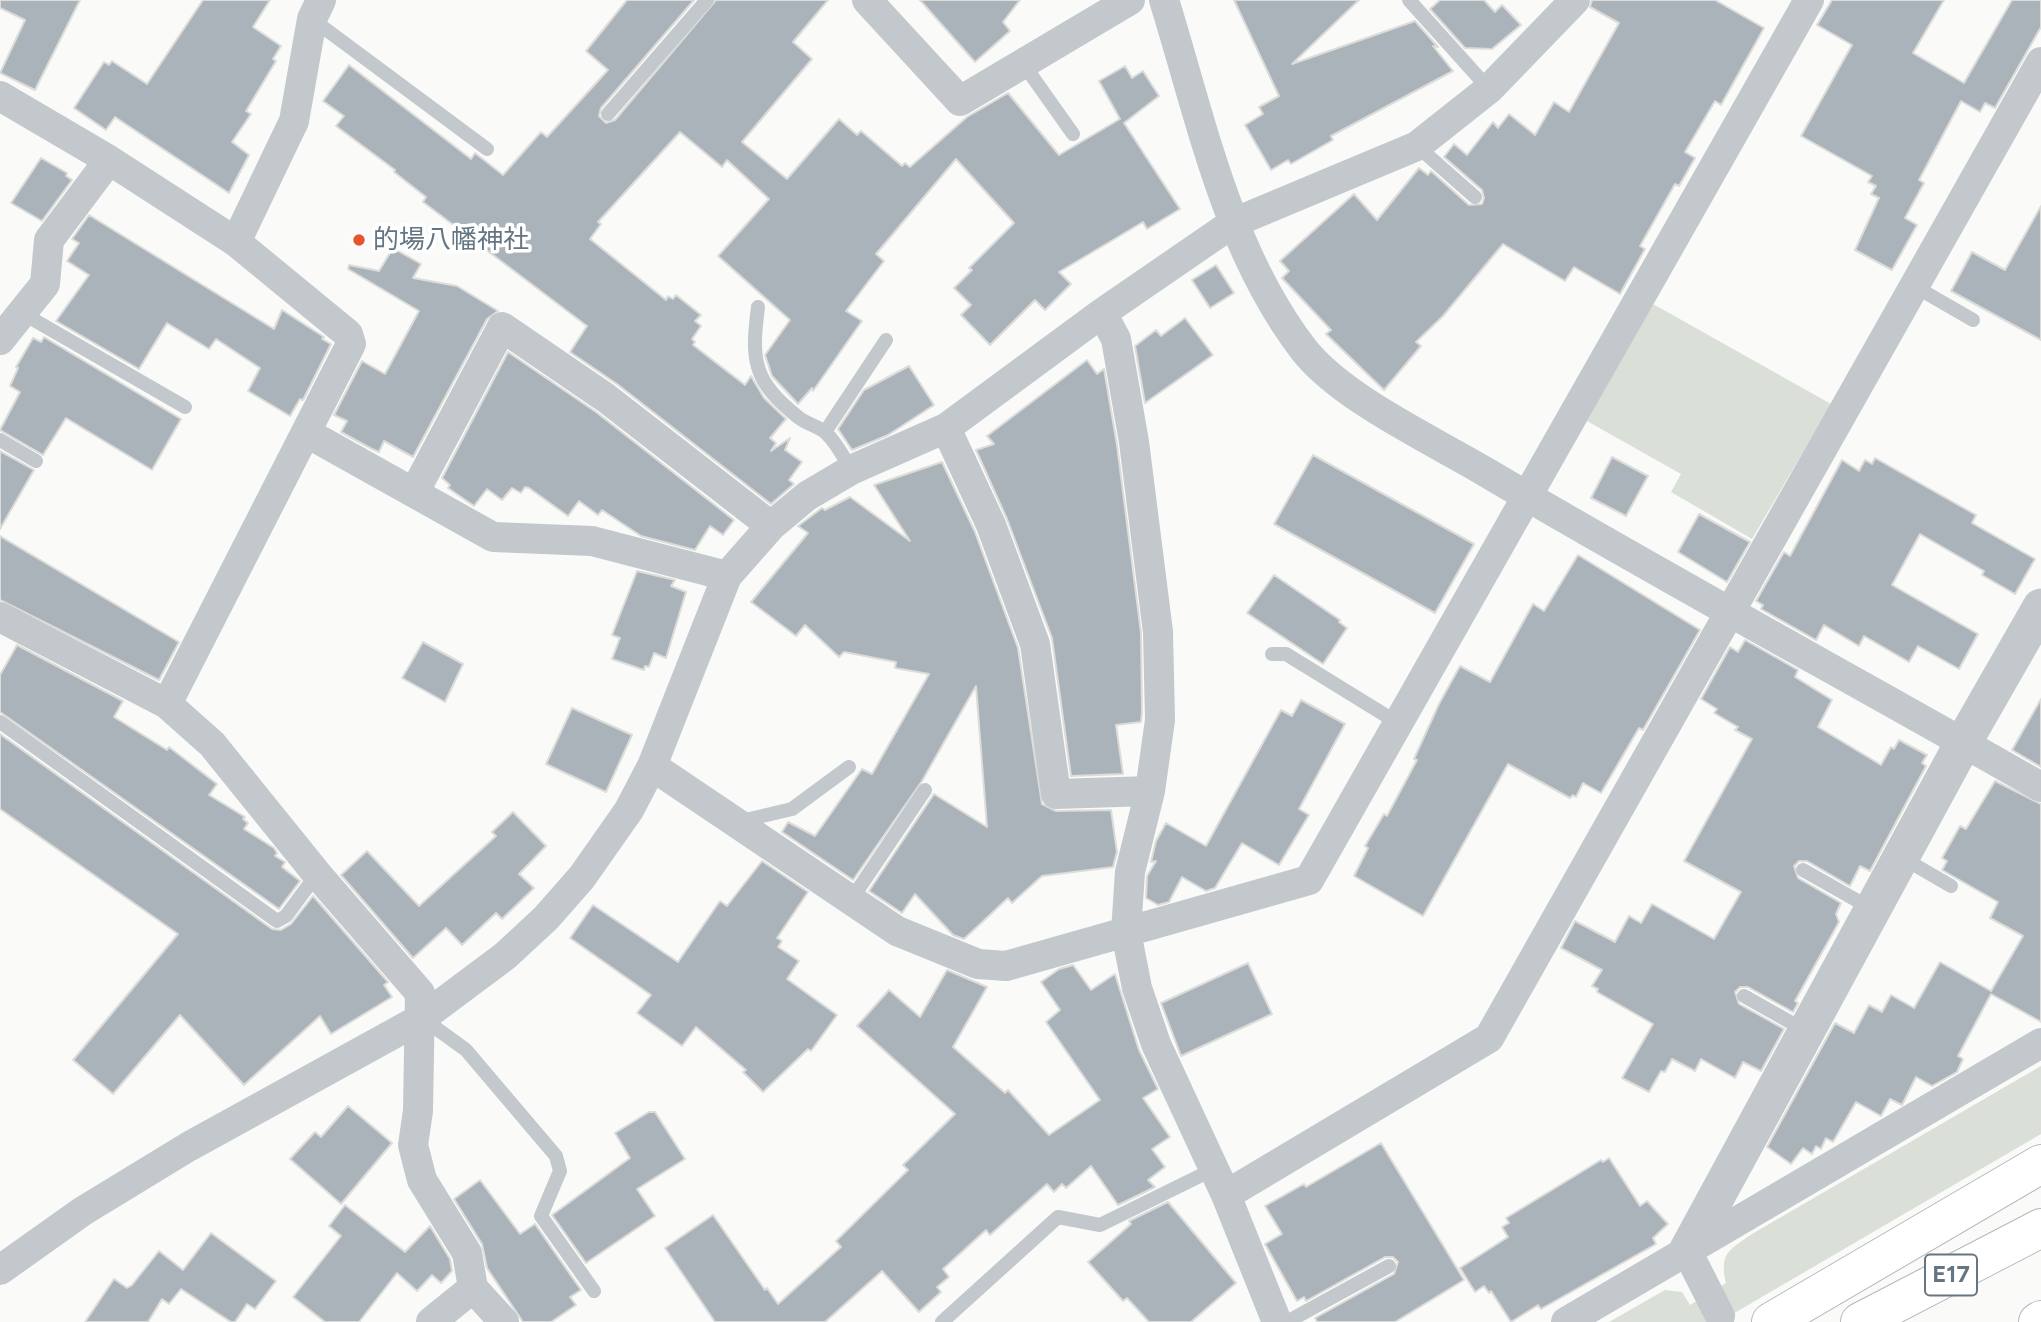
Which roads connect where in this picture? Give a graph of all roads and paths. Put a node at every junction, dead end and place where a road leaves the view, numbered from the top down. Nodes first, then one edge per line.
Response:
1 (707, 0) edge
2 (867, 0) edge
3 (1130, 0) edge
4 (1164, 0) edge
5 (1409, 0) edge
6 (1575, 0) edge
7 (1809, 0) edge
8 (316, 10) edge
9 (1022, 62) junction
10 (2041, 62) edge
11 (1489, 89) junction
12 (0, 96) edge
13 (608, 114) dead end
14 (1073, 134) dead end
15 (1418, 146) junction
16 (486, 149) dead end
17 (109, 160) junction
18 (1475, 197) dead end
19 (1233, 223) junction
20 (236, 242) junction
21 (1914, 286) junction
22 (758, 307) dead end
23 (22, 313) junction
24 (1102, 313) junction
25 (1973, 320) dead end
26 (0, 340) edge
27 (886, 340) dead end
28 (186, 407) dead end
29 (946, 428) junction
30 (825, 432) junction
31 (307, 433) junction
32 (0, 440) edge
33 (36, 461) dead end
34 (851, 470) junction
35 (415, 491) junction
36 (1527, 496) junction
37 (771, 526) junction
38 (727, 576) junction
39 (2041, 607) edge
40 (1730, 611) junction
41 (0, 617) edge
42 (1272, 654) dead end
43 (167, 704) junction
44 (0, 722) edge
45 (1398, 723) junction
46 (1963, 743) junction
47 (652, 766) junction
48 (849, 767) dead end
49 (2041, 787) edge
50 (925, 790) dead end
51 (1150, 791) junction
52 (737, 822) junction
53 (1901, 857) junction
54 (1803, 870) dead end
55 (317, 874) junction
56 (1951, 886) dead end
57 (851, 900) junction
58 (1872, 909) junction
59 (1126, 932) junction
60 (1744, 996) dead end
61 (422, 1018) junction
62 (1806, 1031) junction
63 (2041, 1043) edge
64 (2041, 1164) edge
65 (1220, 1182) junction
66 (2041, 1228) edge
67 (1686, 1251) junction
68 (1389, 1266) dead end
69 (0, 1270) edge
70 (473, 1288) junction
71 (594, 1291) dead end
72 (1720, 1316) dead end
73 (431, 1322) edge
74 (504, 1322) edge
75 (942, 1322) edge
76 (1277, 1322) edge
77 (1287, 1322) edge
78 (1566, 1322) edge
79 (1771, 1322) edge
80 (1860, 1322) edge

1 - 13 lane
2 - 9 street
3 - 9 street
4 - 19 street
5 - 11 lane
6 - 11 street
7 - 36 street
8 - 16 lane
8 - 20 street
9 - 14 lane
10 - 21 street
11 - 15 street
12 - 17 street
15 - 18 lane
15 - 19 street
17 - 20 street
17 - 23 street
19 - 24 street
19 - 36 street
20 - 31 street
21 - 25 lane
21 - 40 street
22 - 30 lane
23 - 26 street
23 - 28 lane
24 - 29 street
24 - 51 street
27 - 30 lane
29 - 34 street
29 - 51 street
30 - 34 lane
31 - 35 street
31 - 43 street
32 - 33 lane
34 - 37 street
35 - 37 street
35 - 38 street
36 - 40 street
36 - 45 street
37 - 38 street
38 - 47 street
39 - 46 street
40 - 46 street
40 - 65 street
41 - 43 street
42 - 45 lane
43 - 55 street
44 - 55 lane
45 - 59 street
46 - 49 street
46 - 53 street
47 - 52 street
47 - 61 street
48 - 52 lane
50 - 57 lane
51 - 59 street
52 - 57 street
53 - 56 lane
53 - 58 street
54 - 58 lane
55 - 61 street
57 - 59 street
58 - 62 street
59 - 65 street
60 - 62 lane
61 - 69 street
61 - 70 street
61 - 71 lane
62 - 67 street
63 - 67 street
64 - 79 highway
65 - 75 lane
65 - 76 street
66 - 80 highway, E17
67 - 72 street
67 - 78 street
68 - 77 lane
70 - 73 street
70 - 74 street

